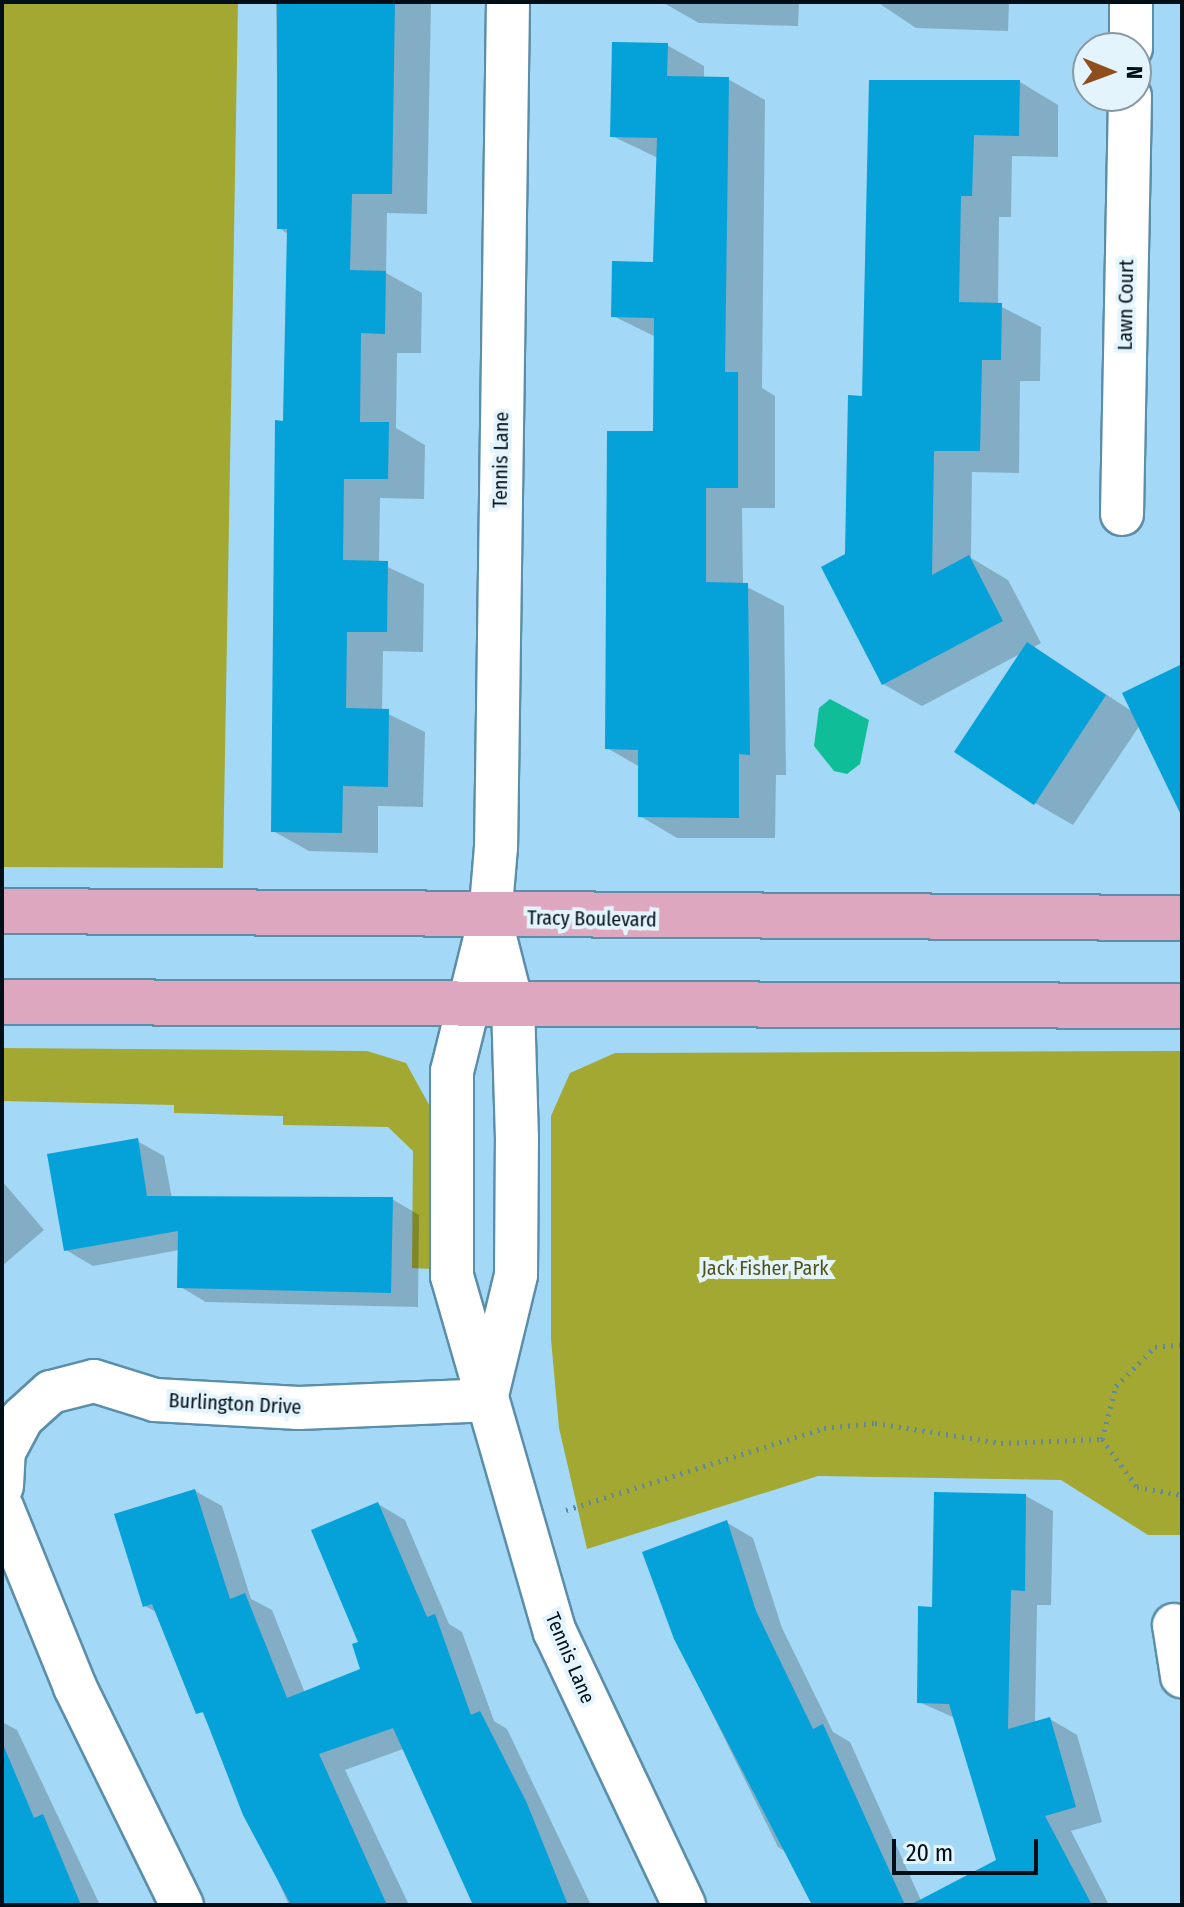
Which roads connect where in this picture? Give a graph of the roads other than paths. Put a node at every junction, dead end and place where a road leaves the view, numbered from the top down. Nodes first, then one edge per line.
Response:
1 (508, 2) edge
2 (1131, 2) edge
3 (1131, 32) edge
4 (1130, 112) edge
5 (1122, 514) dead end
6 (2, 911) edge
7 (490, 918) junction
8 (1182, 918) edge
9 (2, 1002) edge
10 (1182, 1006) edge
11 (462, 1007) junction
12 (513, 1008) junction
13 (486, 1400) junction
14 (2, 1486) edge
15 (2, 1507) edge
16 (1174, 1625) dead end
17 (1182, 1676) edge
18 (182, 1905) edge
19 (684, 1905) edge

1 - 7 street, Tennis Lane
2 - 3 street
4 - 5 street, Lawn Court
6 - 7 main road, Tracy Boulevard
7 - 8 main road, Tracy Boulevard
7 - 11 street, Tennis Lane
7 - 12 street, Tennis Lane
9 - 11 main road
10 - 12 main road
11 - 12 main road
11 - 13 street, Tennis Lane
12 - 13 street, Tennis Lane
13 - 14 street, Burlington Drive
13 - 19 street, Tennis Lane
15 - 18 street
16 - 17 street

